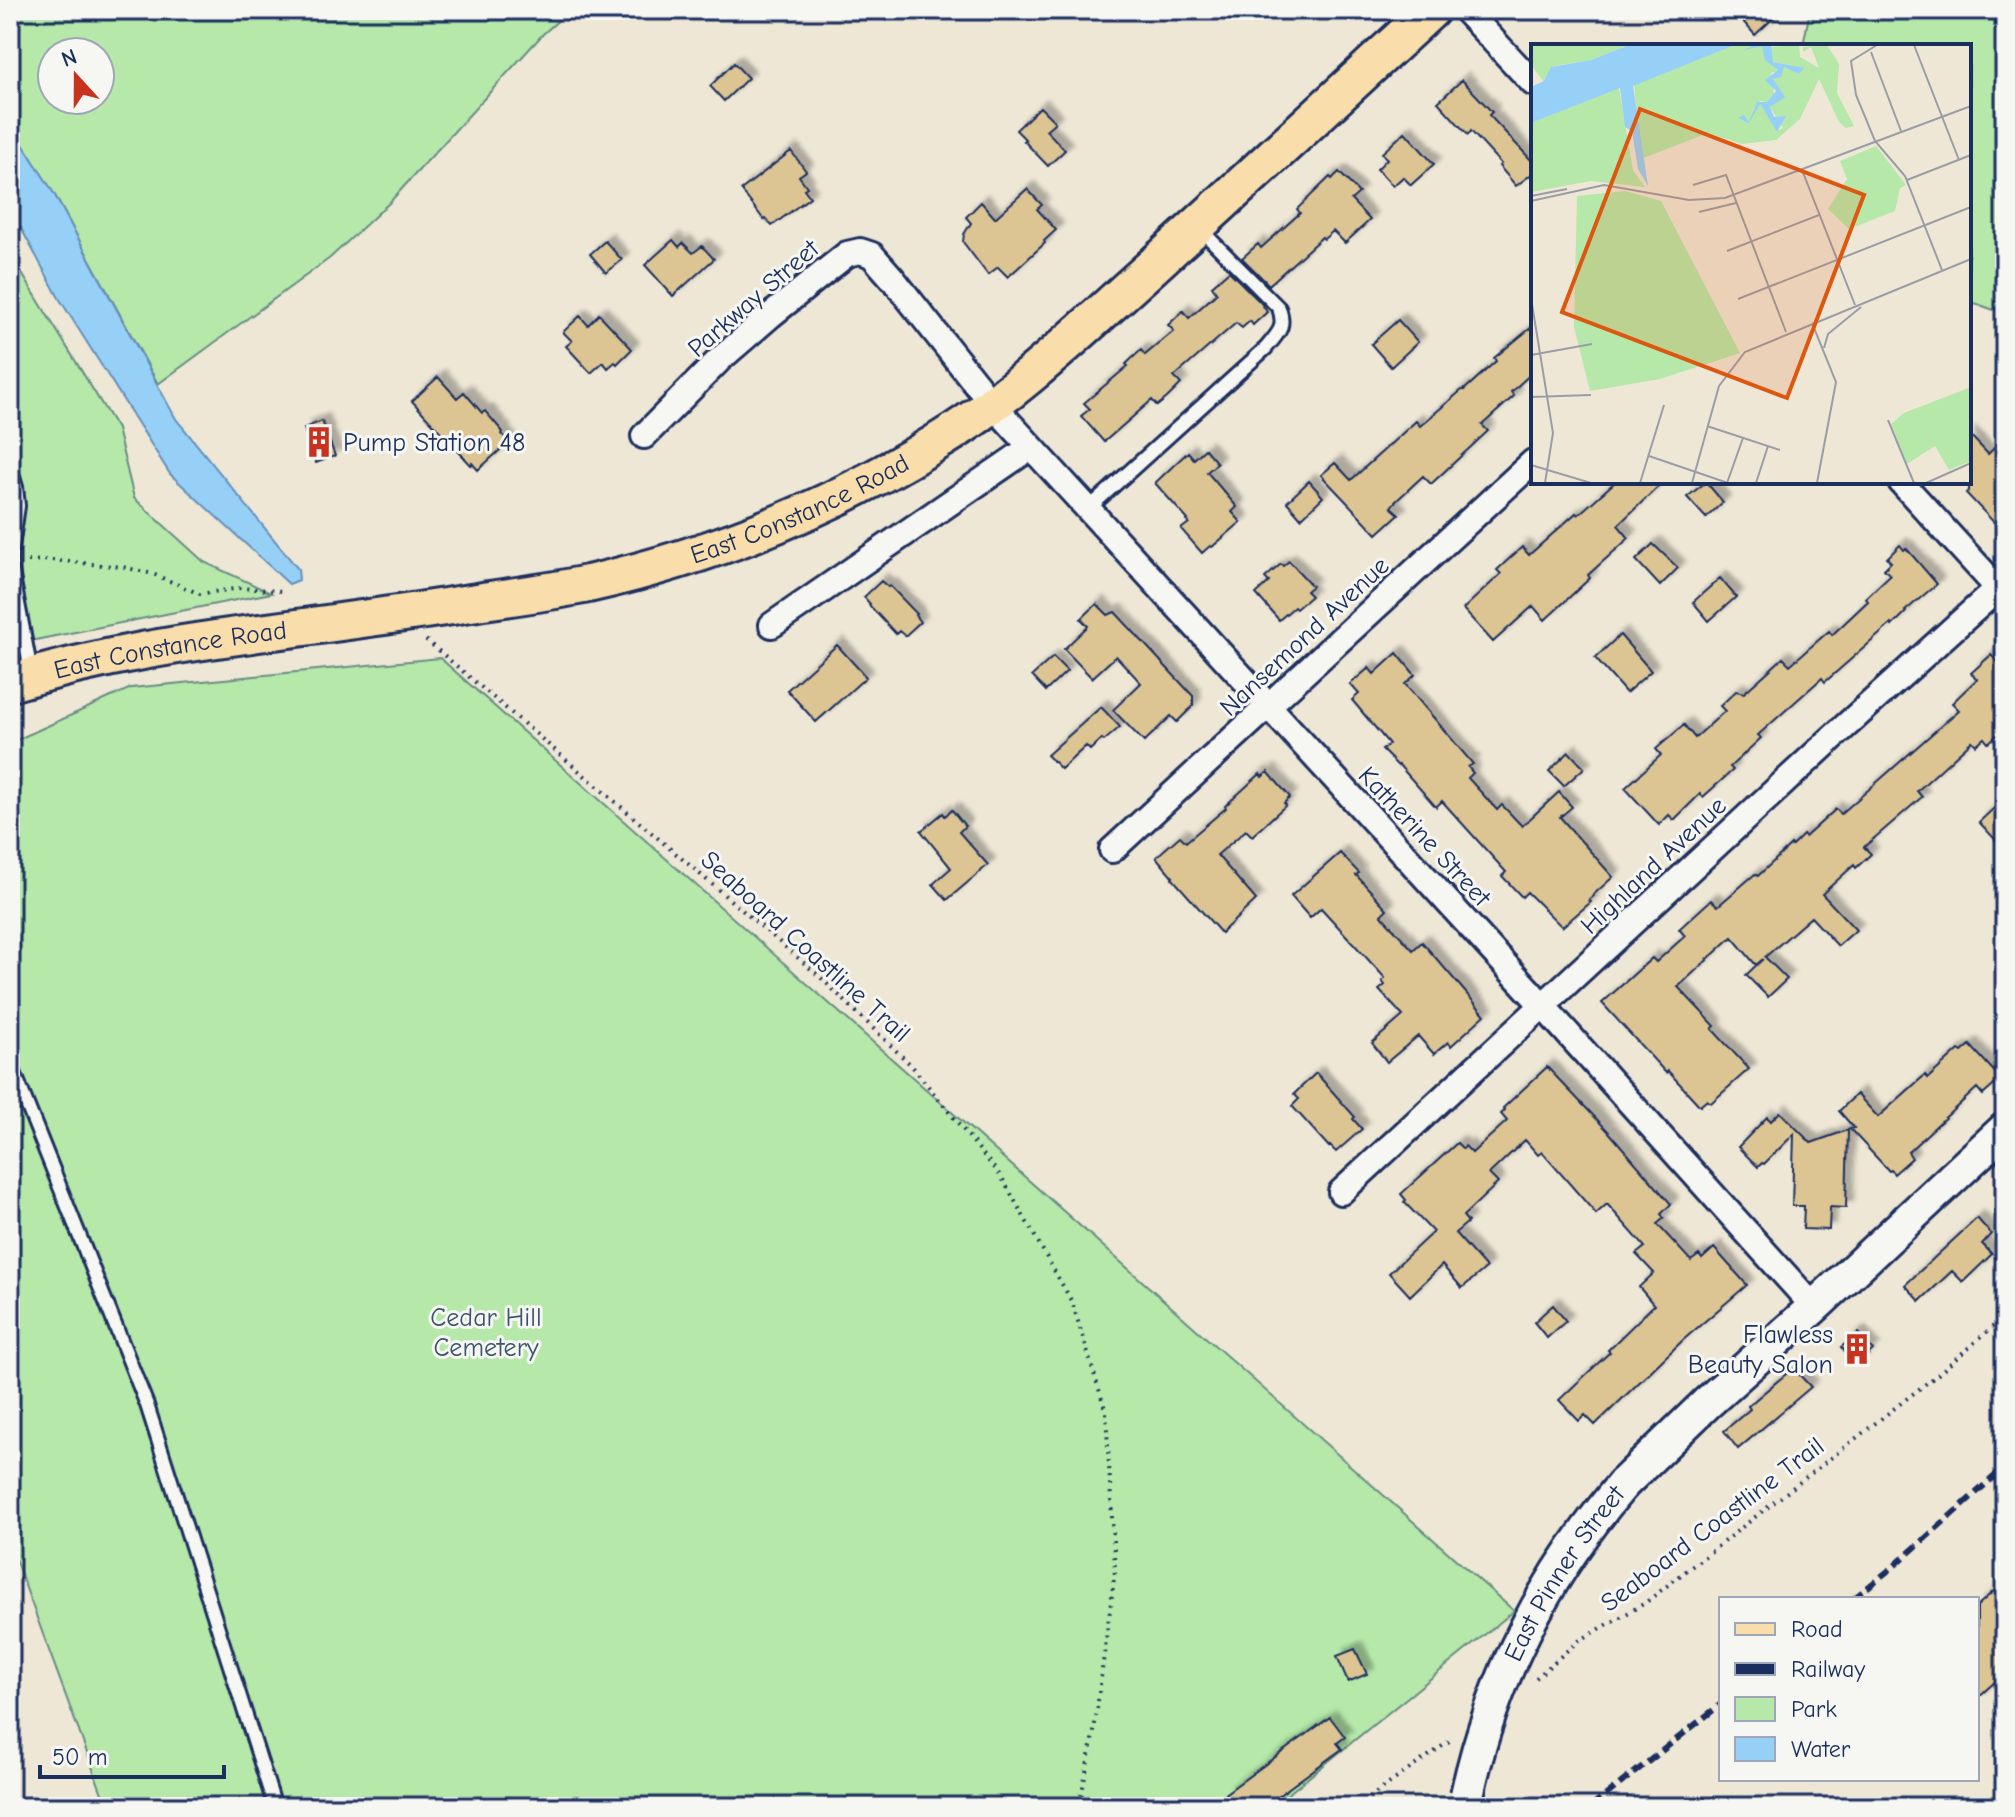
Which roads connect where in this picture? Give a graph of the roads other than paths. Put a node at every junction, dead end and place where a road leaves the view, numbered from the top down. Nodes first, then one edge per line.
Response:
1 (1431, 10) edge
2 (1465, 10) edge
3 (1531, 81) edge
4 (1197, 226) junction
5 (992, 404) junction
6 (644, 436) dead end
7 (1031, 447) junction
8 (1531, 464) edge
9 (10, 467) edge
10 (1903, 484) edge
11 (1088, 509) junction
12 (10, 561) edge
13 (2003, 589) edge
14 (772, 625) dead end
15 (21, 680) edge
16 (1268, 707) junction
17 (1112, 850) dead end
18 (1543, 1006) junction
19 (10, 1062) edge
20 (1999, 1148) edge
21 (1341, 1192) dead end
22 (1814, 1307) junction
23 (1466, 1801) edge
24 (275, 1807) edge

1 - 4 main road, East Constance Road
2 - 3 street
4 - 5 main road, East Constance Road
4 - 11 lane
5 - 6 street, Parkway Street
5 - 7 street, Katherine Street
5 - 15 main road, East Constance Road
7 - 11 street, Katherine Street
7 - 14 street
8 - 16 street, Nansemond Avenue
9 - 12 lane
10 - 13 street
11 - 16 street, Katherine Street
12 - 15 lane
13 - 18 street, Highland Avenue
16 - 17 street, Nansemond Avenue
16 - 18 street, Katherine Street
18 - 21 street, Highland Avenue
18 - 22 street, Katherine Street
19 - 24 lane
20 - 22 main road, East Pinner Street
22 - 23 main road, East Pinner Street, bridge

